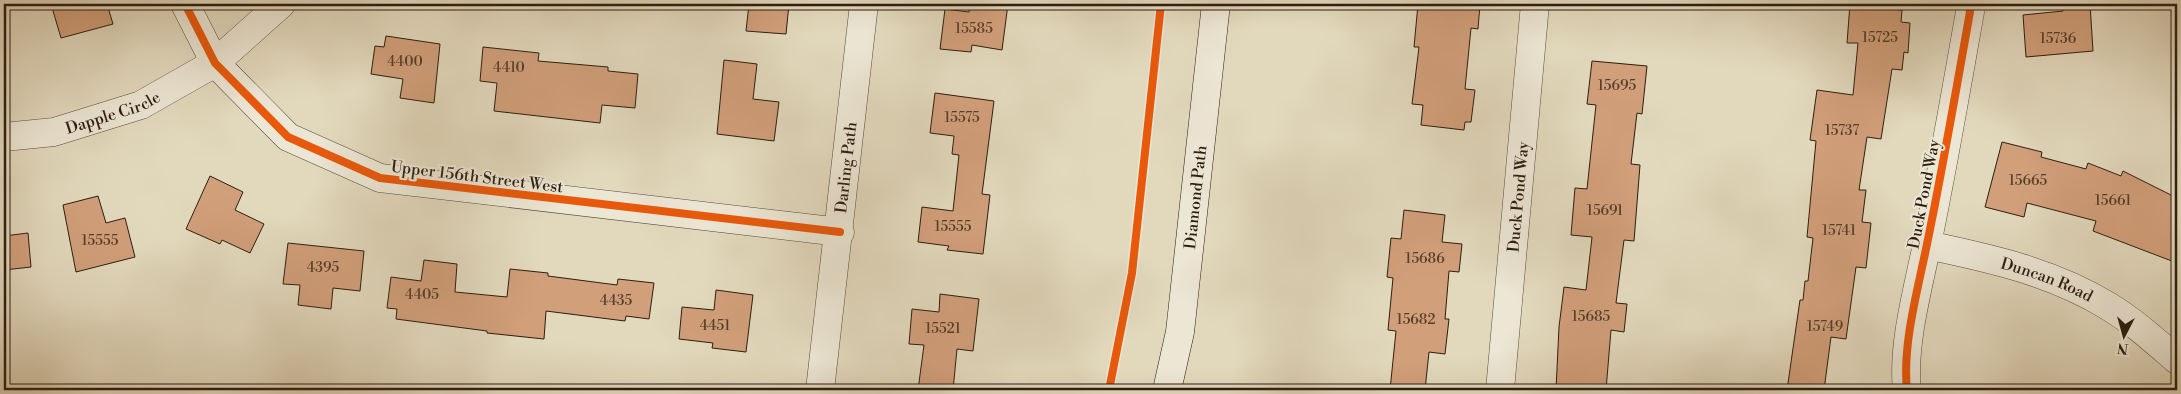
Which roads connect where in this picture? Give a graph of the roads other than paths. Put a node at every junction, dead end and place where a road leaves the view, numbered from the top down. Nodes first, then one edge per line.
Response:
1 (184, 4) edge
2 (281, 4) edge
3 (864, 4) edge
4 (1216, 4) edge
5 (1534, 4) edge
6 (1969, 4) edge
7 (215, 63) junction
8 (4, 137) edge
9 (840, 232) junction
10 (1927, 245) junction
11 (2177, 360) edge
12 (820, 390) edge
13 (1167, 390) edge
14 (1500, 390) edge
15 (1907, 390) edge

1 - 7 street, Upper 156th Street West
2 - 7 street, Dapple Circle
3 - 9 street, Darling Path
4 - 13 street, Diamond Path
5 - 14 street, Duck Pond Way
6 - 10 street, Duck Pond Way
7 - 8 street, Dapple Circle
7 - 9 street, Upper 156th Street West
9 - 12 street, Darling Path
10 - 11 street, Duncan Road
10 - 15 street, Duck Pond Way

